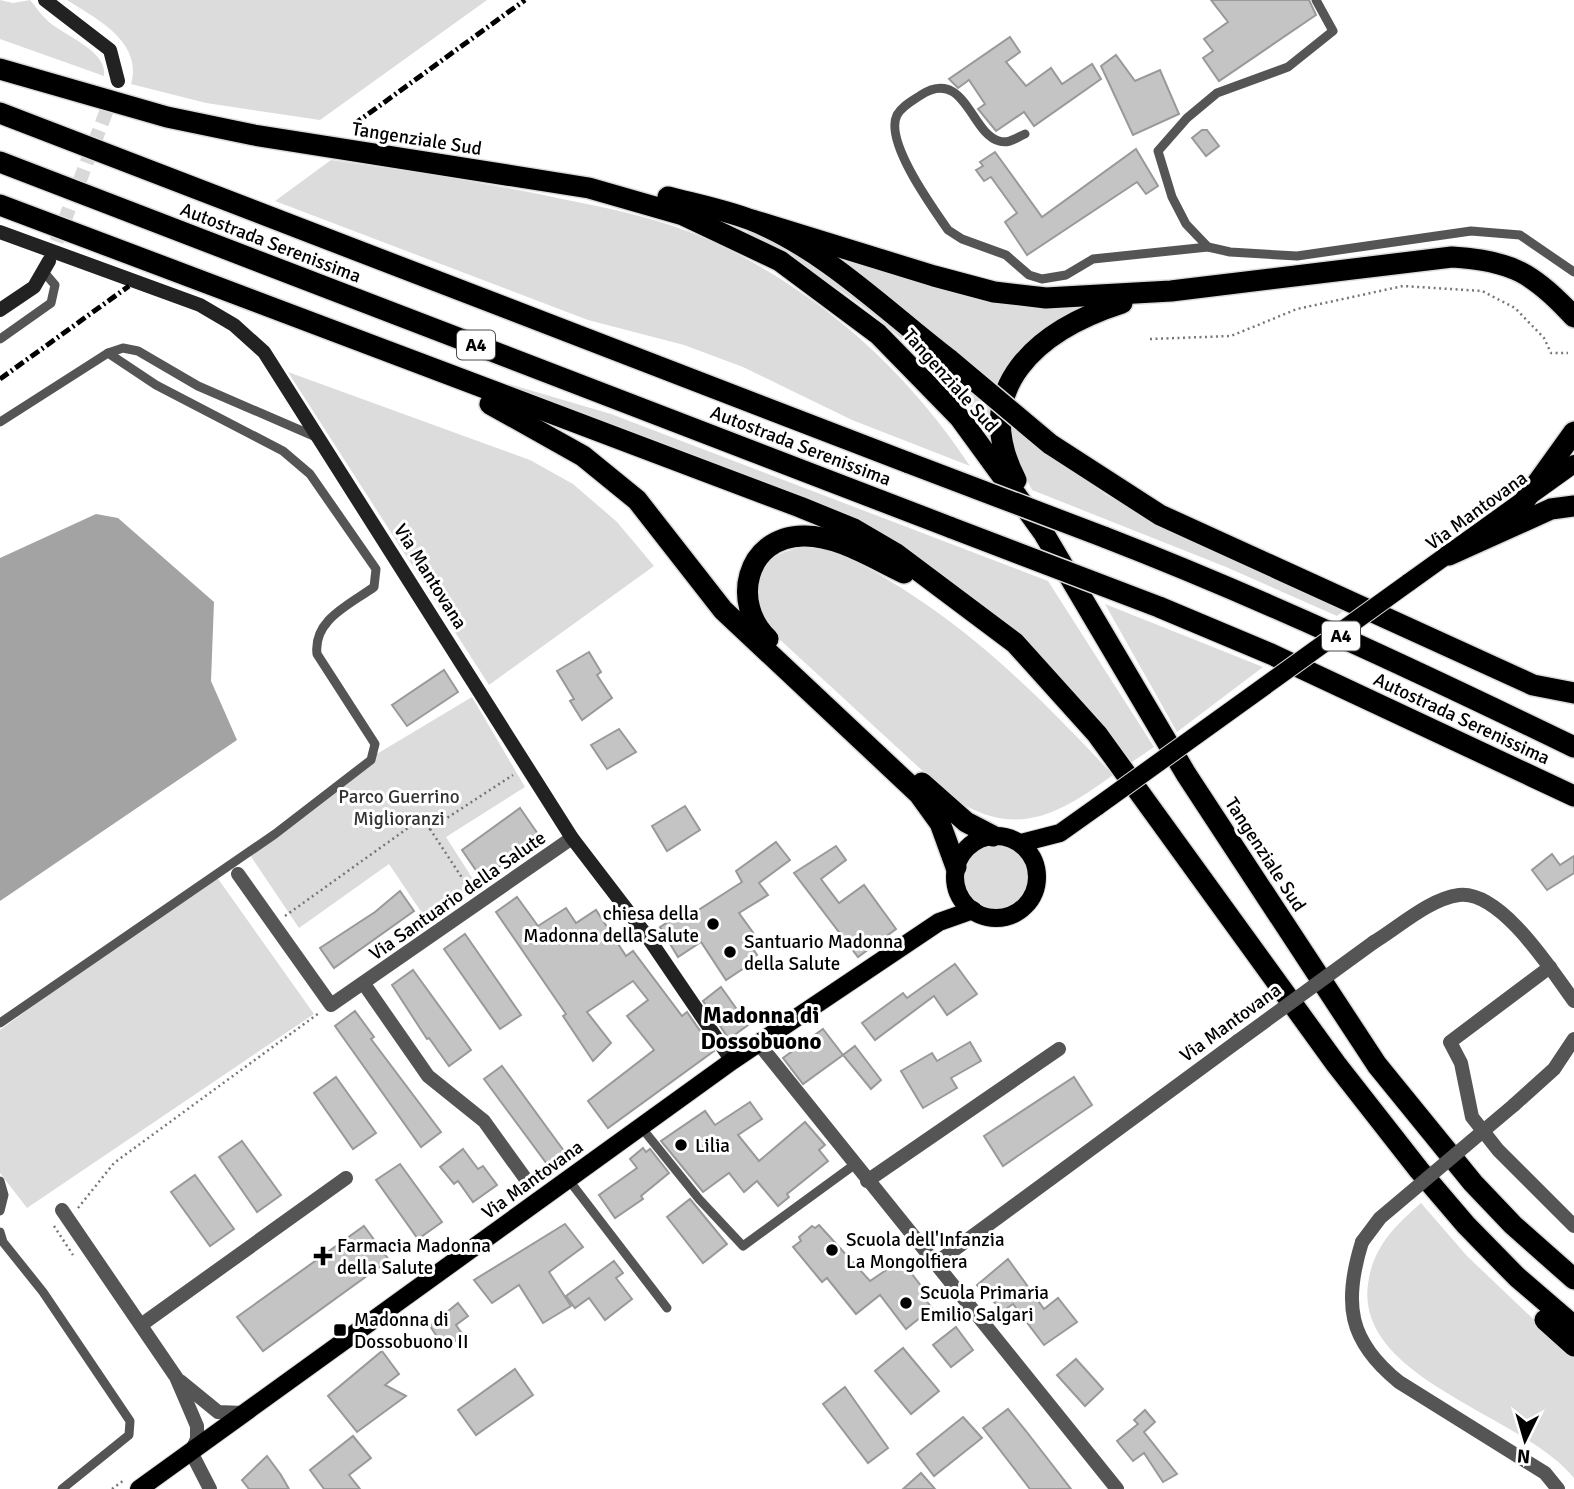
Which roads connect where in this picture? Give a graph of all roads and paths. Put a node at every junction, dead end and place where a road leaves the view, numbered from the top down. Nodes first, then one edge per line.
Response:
1 (45, 0) edge
2 (1316, 0) edge
3 (0, 69) edge
4 (118, 81) tunnel mouth
5 (0, 113) edge
6 (1024, 134) dead end
7 (0, 162) edge
8 (589, 188) junction
9 (0, 205) edge
10 (752, 220) junction
11 (0, 232) edge
12 (1208, 247) junction
13 (46, 266) joint
14 (1574, 272) edge
15 (1171, 291) junction
16 (0, 310) edge
17 (1573, 318) edge
18 (0, 339) edge
19 (1150, 339) dead end
20 (369, 345) junction
21 (108, 353) junction
22 (1567, 353) dead end
23 (0, 422) edge
24 (1574, 432) edge
25 (319, 439) junction
26 (1574, 464) edge
27 (1525, 500) junction
28 (1574, 506) edge
29 (1043, 532) junction
30 (1449, 555) junction
31 (952, 595) junction
32 (1574, 693) edge
33 (1574, 747) edge
34 (526, 767) junction
35 (1574, 796) edge
36 (430, 829) junction
37 (1060, 833) junction
38 (993, 836) junction
39 (572, 838) junction
40 (1021, 843) junction
41 (956, 867) junction
42 (1037, 868) junction
43 (238, 874) dead end
44 (960, 895) junction
45 (479, 903) junction
46 (973, 911) junction
47 (939, 922) junction
48 (273, 924) junction
49 (1550, 967) junction
50 (364, 984) junction
51 (1574, 1001) edge
52 (331, 1005) junction
53 (0, 1023) edge
54 (1574, 1039) edge
55 (759, 1044) junction
56 (1059, 1049) dead end
57 (733, 1061) junction
58 (641, 1127) junction
59 (854, 1166) junction
60 (346, 1178) dead end
61 (525, 1178) dead end
62 (568, 1178) junction
63 (98, 1180) dead end
64 (0, 1181) edge
65 (867, 1181) junction
66 (62, 1210) dead end
67 (0, 1211) edge
68 (1466, 1225) junction
69 (1574, 1226) edge
70 (0, 1232) edge
71 (936, 1263) junction
72 (1574, 1279) edge
73 (667, 1308) dead end
74 (141, 1325) junction
75 (1574, 1326) edge
76 (1574, 1346) edge
77 (176, 1377) junction
78 (244, 1413) junction
79 (191, 1452) junction
80 (62, 1489) edge
81 (139, 1489) edge
82 (210, 1489) edge
83 (1117, 1489) edge
84 (1558, 1489) edge

1 - 4 street
2 - 12 lane
3 - 8 highway, Tangenziale Sud
5 - 33 highway, Autostrada Serenissima / A4, bridge
6 - 12 lane
7 - 35 highway, Autostrada Serenissima / A4, bridge
8 - 10 highway
8 - 29 highway, Tangenziale Sud
9 - 20 highway
10 - 15 highway
10 - 32 highway, bridge
11 - 25 street, Via Mantovana
12 - 14 lane
13 - 16 street
13 - 18 lane
15 - 17 highway
15 - 29 highway
19 - 22 path
20 - 31 highway
20 - 41 highway
21 - 23 lane
21 - 25 lane
21 - 53 lane
24 - 27 highway
25 - 34 street, Via Mantovana
26 - 27 main road, Via Mantovana
27 - 30 main road, Via Mantovana
28 - 30 highway
29 - 72 highway, Tangenziale Sud
30 - 37 main road, Via Mantovana, bridge
31 - 38 highway
31 - 68 highway
34 - 36 path
34 - 39 street, Via Mantovana
36 - 45 path
36 - 48 path
37 - 40 main road, Via Mantovana
37 - 42 main road, Via Mantovana
38 - 40 main road, Via Mantovana
38 - 41 main road
39 - 45 street, Via Santuario della Salute
39 - 57 street, Via Mantovana
40 - 42 main road
41 - 44 main road
42 - 46 main road, Via Mantovana
43 - 48 street
44 - 46 main road
44 - 47 main road, Via Mantovana
45 - 50 street, Via Santuario della Salute
46 - 47 main road, Via Mantovana
47 - 55 main road, Via Mantovana
48 - 52 street
49 - 51 street, Via Mantovana
49 - 69 street
49 - 71 street, Via Mantovana, bridge
50 - 52 street, Via Santuario della Salute
50 - 61 street, Via Santuario della Salute
52 - 63 path
54 - 84 street, bridge
55 - 57 main road, Via Mantovana
55 - 59 street
56 - 65 street
57 - 58 main road, Via Mantovana
58 - 59 lane
58 - 62 main road, Via Mantovana
59 - 65 street
60 - 74 street
62 - 73 lane
62 - 78 main road, Via Mantovana
64 - 67 lane
65 - 71 street
66 - 74 street
68 - 75 highway
68 - 76 highway
70 - 80 lane
71 - 83 street
74 - 77 street
77 - 78 street
77 - 79 street
78 - 79 main road, Via Mantovana
79 - 81 main road, Via Mantovana
79 - 82 street

